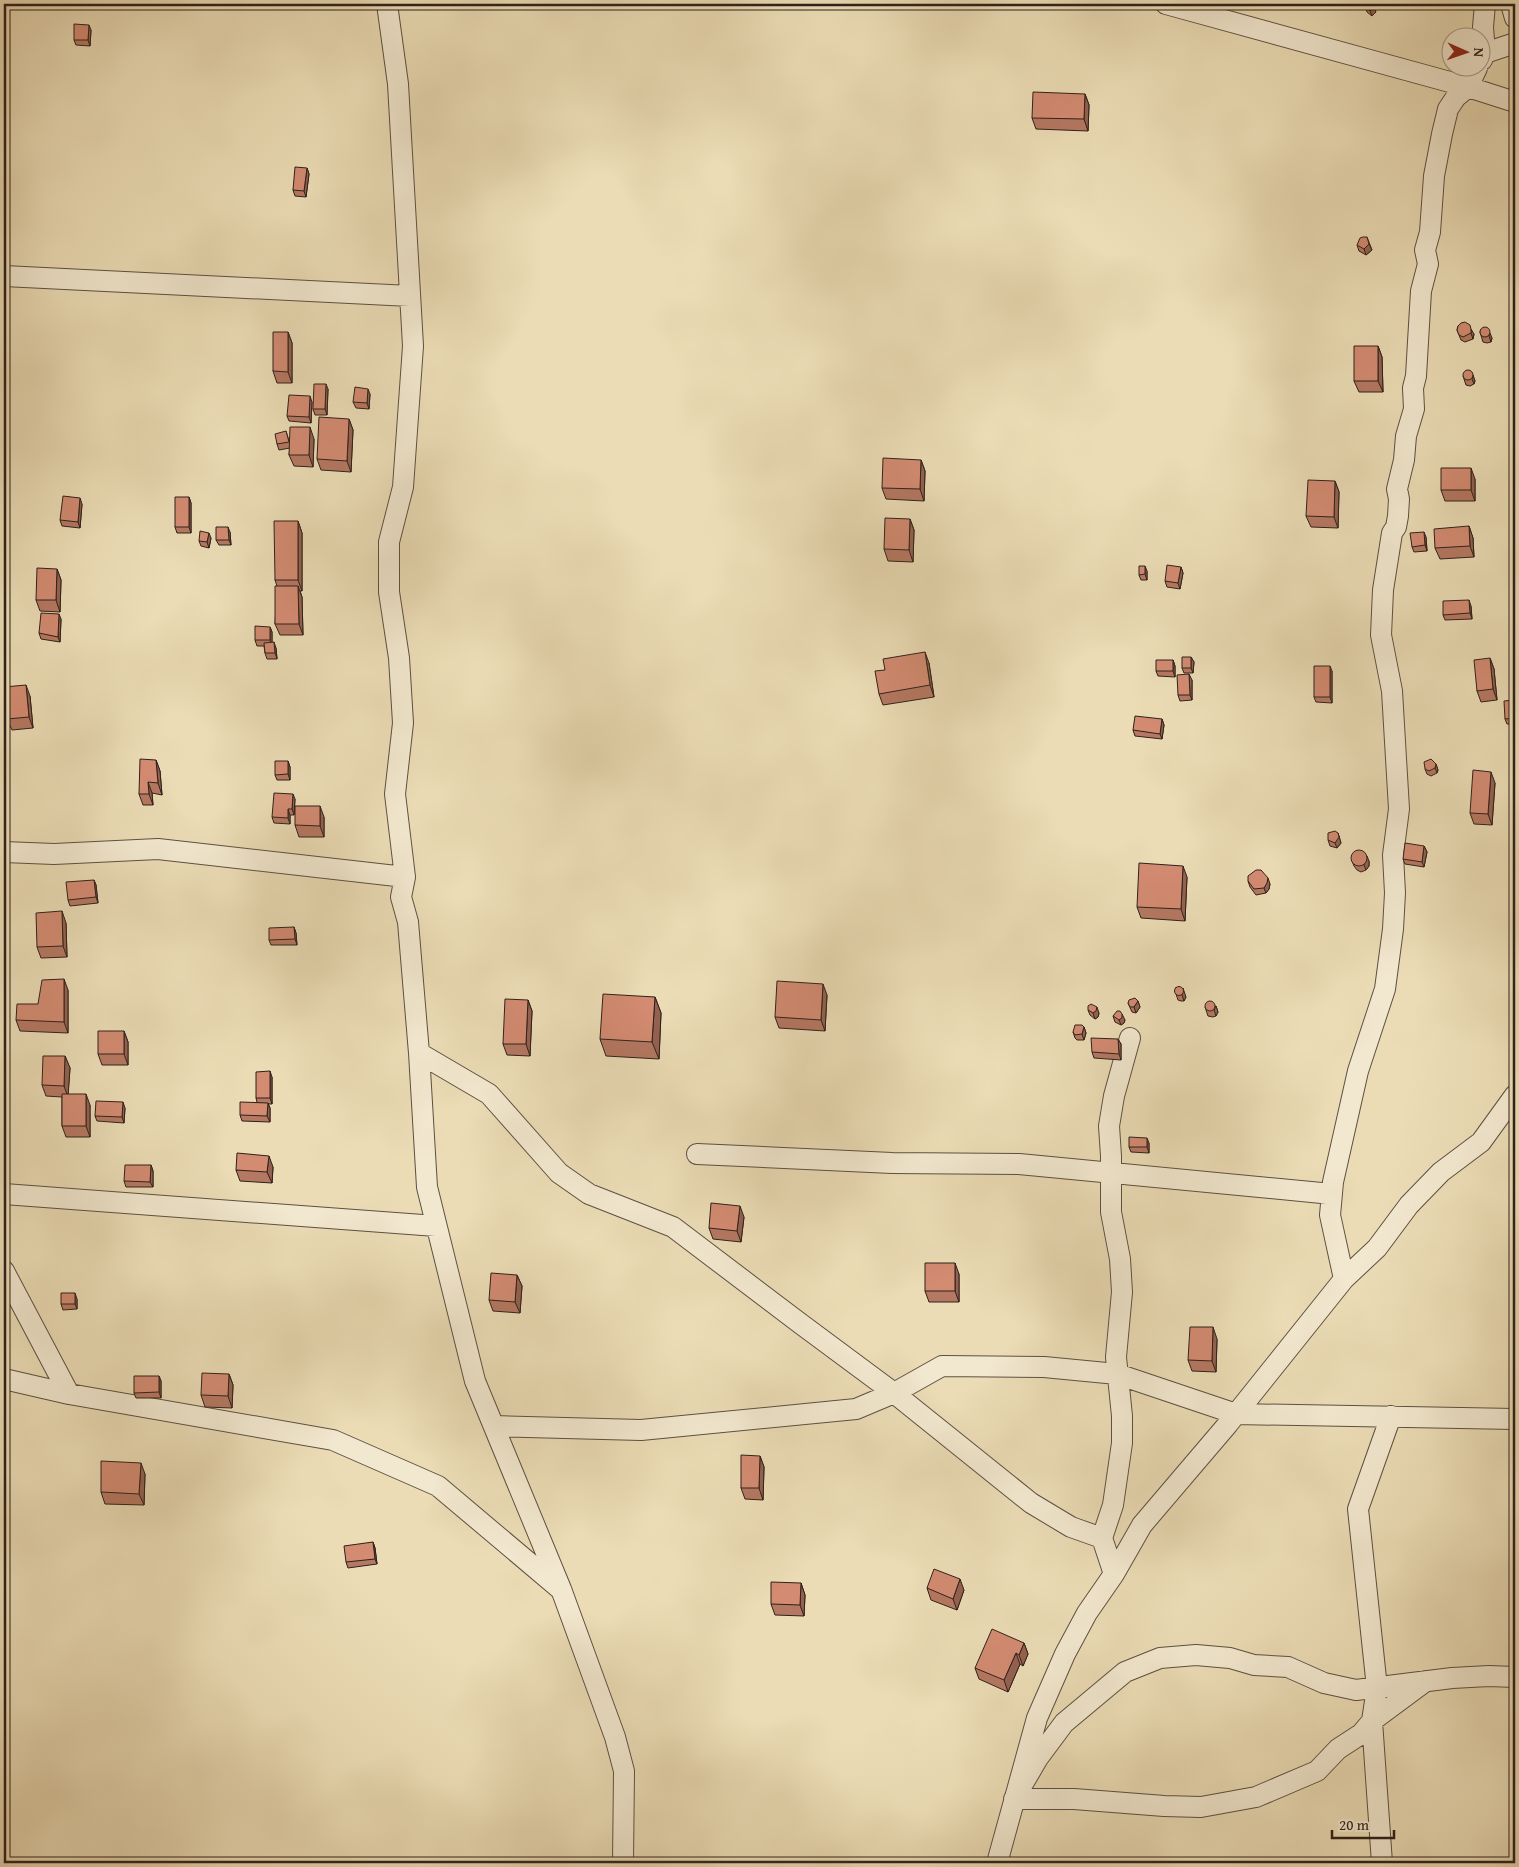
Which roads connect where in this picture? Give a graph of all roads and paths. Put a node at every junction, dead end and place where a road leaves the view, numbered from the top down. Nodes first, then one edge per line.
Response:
1 (387, 4) edge
2 (1166, 4) edge
3 (1485, 4) edge
4 (1511, 4) edge
5 (1204, 9) edge
6 (1515, 18) edge
7 (1483, 28) edge
8 (1515, 43) edge
9 (1492, 55) edge
10 (1472, 78) edge
11 (1468, 86) junction
12 (1515, 102) edge
13 (4, 276) edge
14 (410, 296) junction
15 (4, 852) edge
16 (405, 877) junction
17 (1130, 1038) dead end
18 (419, 1053) junction
19 (1515, 1096) edge
20 (697, 1154) dead end
21 (1111, 1173) junction
22 (4, 1194) edge
23 (1332, 1194) junction
24 (436, 1226) junction
25 (4, 1270) edge
26 (1344, 1279) junction
27 (1117, 1374) junction
28 (4, 1379) edge
29 (894, 1393) junction
30 (69, 1394) junction
31 (1236, 1414) junction
32 (1391, 1416) junction
33 (1515, 1419) edge
34 (494, 1426) junction
35 (1102, 1538) junction
36 (1114, 1574) junction
37 (561, 1589) junction
38 (1515, 1678) edge
39 (1426, 1681) junction
40 (1378, 1688) junction
41 (1372, 1721) junction
42 (1014, 1799) junction
43 (623, 1863) edge
44 (997, 1863) edge
45 (1382, 1863) edge

1 - 14 street
2 - 5 street
3 - 7 street
4 - 6 street
5 - 11 street
8 - 9 street
10 - 11 street
11 - 12 street
11 - 23 street
13 - 14 street
14 - 16 street
15 - 16 street
16 - 18 street
17 - 21 street
18 - 24 street
18 - 29 street
19 - 26 street
20 - 21 street
21 - 23 street
21 - 27 street
22 - 24 street
23 - 26 street
24 - 34 street
25 - 30 street
26 - 31 street
27 - 29 street
27 - 31 street
27 - 35 street
28 - 30 street
29 - 34 street
29 - 35 street
30 - 37 street
31 - 32 street
31 - 36 street
32 - 33 street
32 - 40 street
34 - 37 street
35 - 36 street
36 - 42 street
37 - 43 street
38 - 39 street
39 - 40 street
39 - 41 street
40 - 41 street
40 - 42 street
41 - 42 street
41 - 45 street
42 - 44 street

